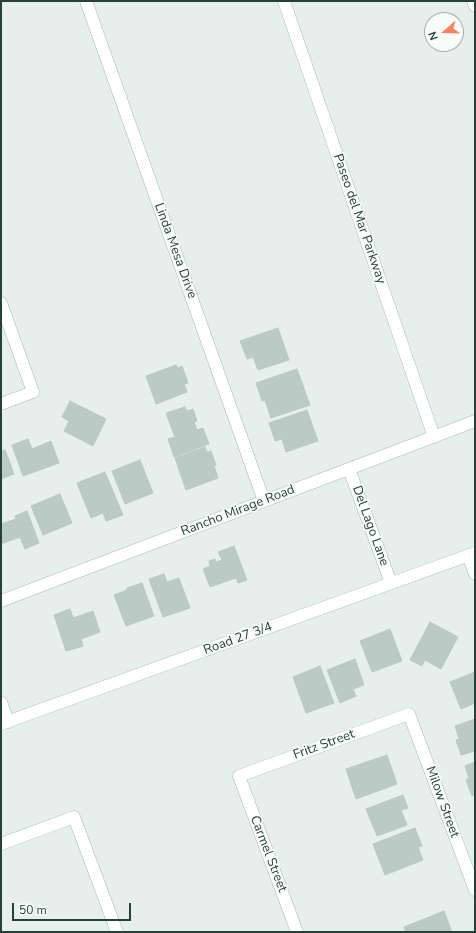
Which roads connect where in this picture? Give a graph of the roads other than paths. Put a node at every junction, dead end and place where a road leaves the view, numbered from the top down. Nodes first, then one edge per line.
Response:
1 (86, 1) edge
2 (284, 1) edge
3 (473, 1) edge
4 (475, 6) edge
5 (1, 303) edge
6 (1, 404) edge
7 (475, 421) edge
8 (434, 437) junction
9 (349, 469) junction
10 (264, 501) junction
11 (472, 554) edge
12 (475, 574) edge
13 (391, 583) junction
14 (1, 601) edge
15 (1, 702) edge
16 (409, 714) joint
17 (5, 723) edge
18 (238, 776) joint
19 (1, 844) edge
20 (475, 890) edge
21 (117, 932) edge
22 (297, 932) edge

1 - 10 street, Linda Mesa Drive
2 - 8 street, Paseo del Mar Parkway
3 - 4 street
5 - 6 street
7 - 8 street, Rancho Mirage Road
8 - 9 street, Rancho Mirage Road
9 - 10 street, Rancho Mirage Road
9 - 13 street, Del Lago Lane
10 - 14 street, Rancho Mirage Road
11 - 12 street
11 - 13 street, Road 27 3/4
13 - 17 street, Road 27 3/4
15 - 17 street
16 - 18 street, Fritz Street
16 - 20 street, Milow Street
18 - 22 street, Carmel Street
19 - 21 street

